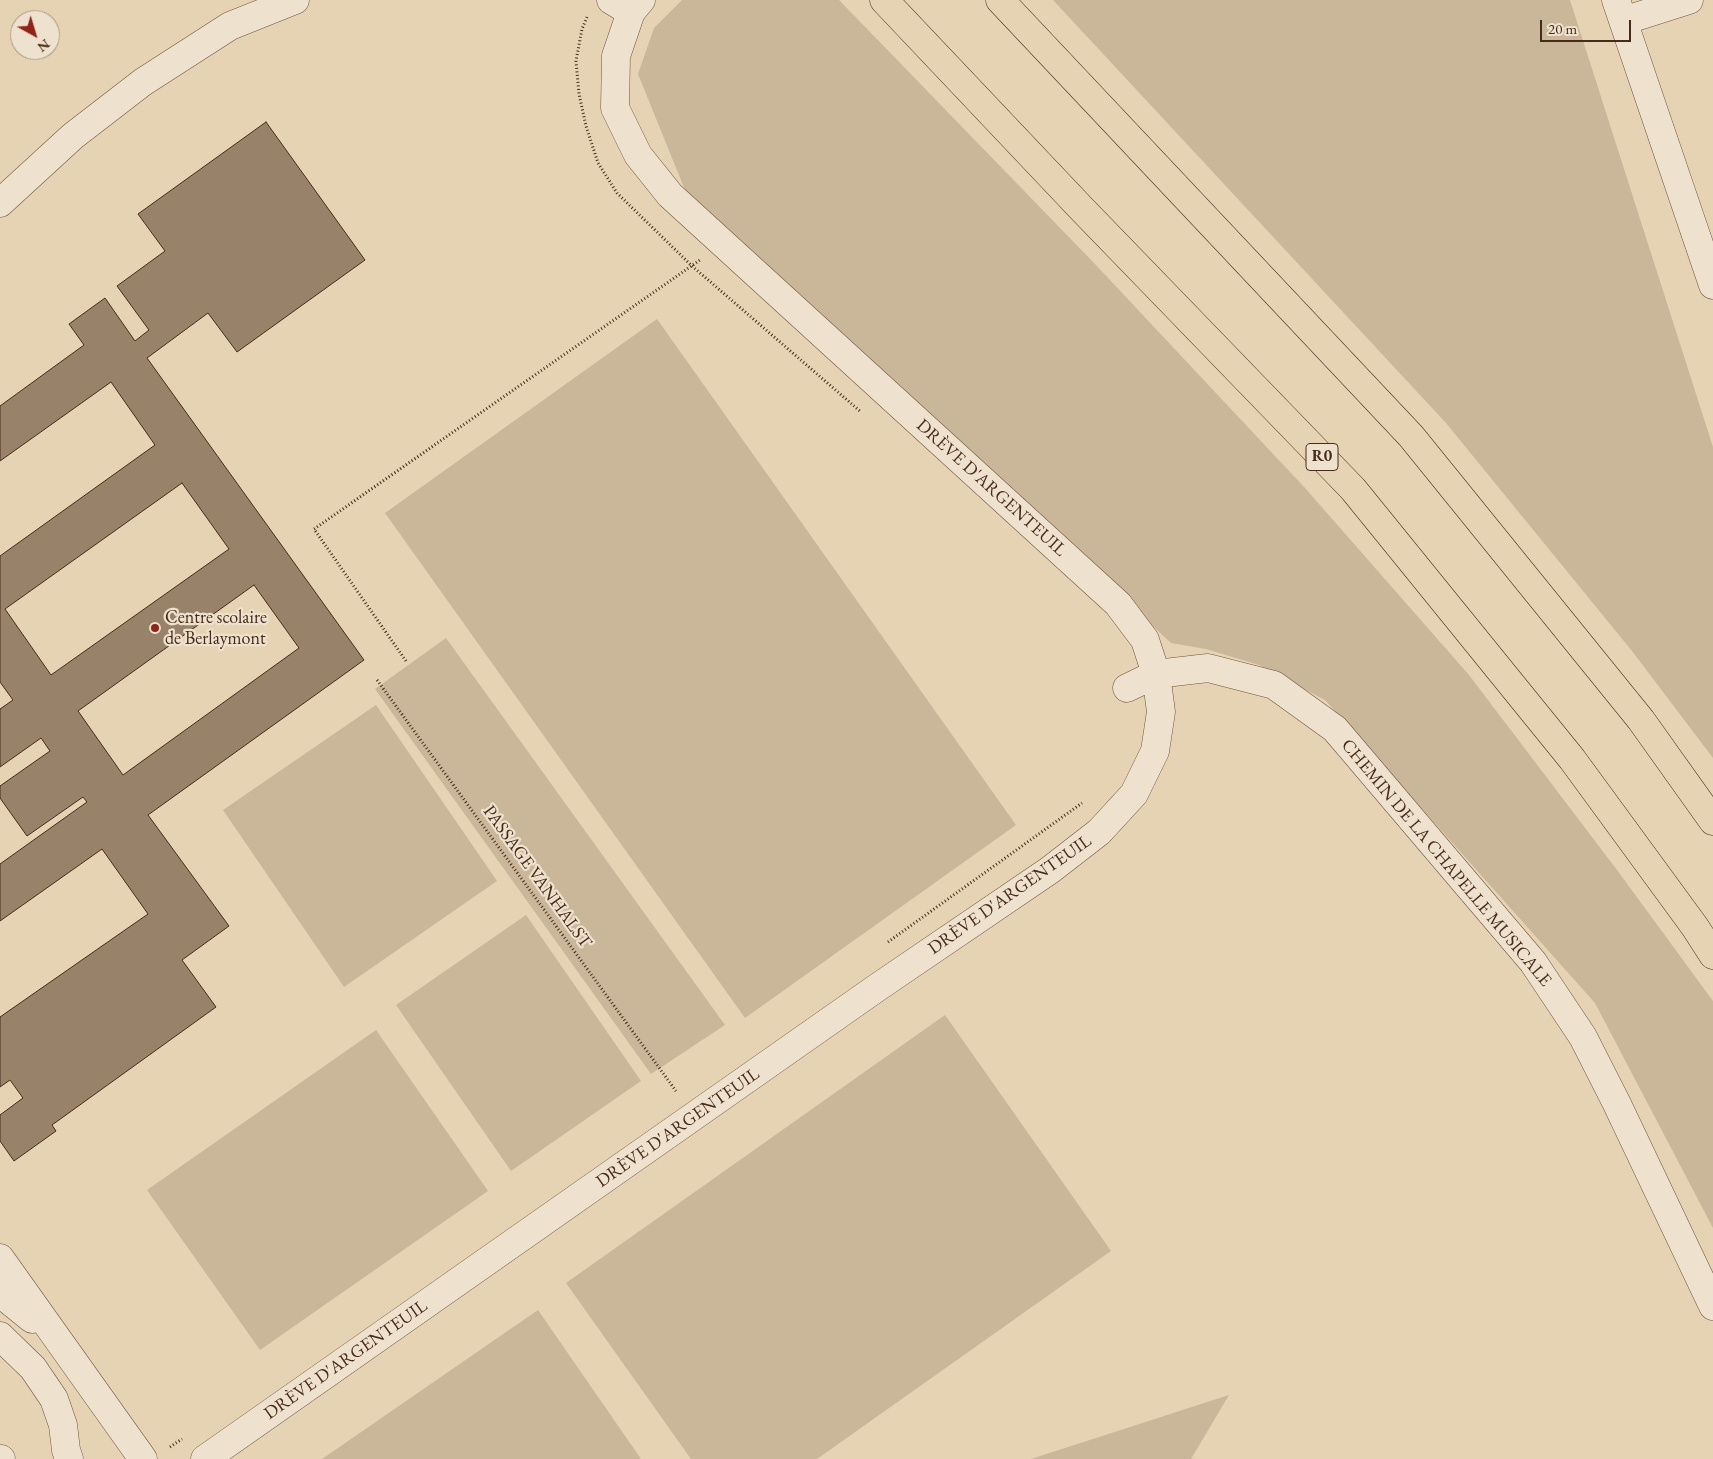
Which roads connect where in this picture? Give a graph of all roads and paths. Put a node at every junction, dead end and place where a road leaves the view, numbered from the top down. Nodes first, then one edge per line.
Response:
1 (295, 0) edge
2 (884, 0) edge
3 (1000, 0) edge
4 (1688, 0) edge
5 (628, 4) edge
6 (1620, 10) edge
7 (0, 203) edge
8 (721, 242) junction
9 (1713, 286) edge
10 (406, 661) dead end
11 (1156, 674) junction
12 (377, 680) dead end
13 (1127, 688) dead end
14 (1085, 801) dead end
15 (1713, 821) edge
16 (886, 943) dead end
17 (1713, 955) edge
18 (684, 1085) dead end
19 (0, 1258) edge
20 (0, 1294) edge
21 (1713, 1306) edge
22 (0, 1336) edge
23 (61, 1345) junction
24 (186, 1436) dead end
25 (170, 1448) dead end
26 (69, 1459) edge
27 (143, 1459) edge
28 (205, 1459) edge

1 - 7 street
2 - 17 highway, R0
3 - 15 highway
4 - 6 street
5 - 8 street, DRÈVE D'ARGENTEUIL
6 - 9 street
8 - 10 path
8 - 11 street, DRÈVE D'ARGENTEUIL
11 - 13 street, CHEMIN DE LA CHAPELLE MUSICALE
11 - 21 street, CHEMIN DE LA CHAPELLE MUSICALE
11 - 28 street, DRÈVE D'ARGENTEUIL
12 - 18 path, PASSAGE VANHALST
14 - 16 path
19 - 23 street
20 - 23 street
22 - 26 street
23 - 27 street
24 - 25 path

